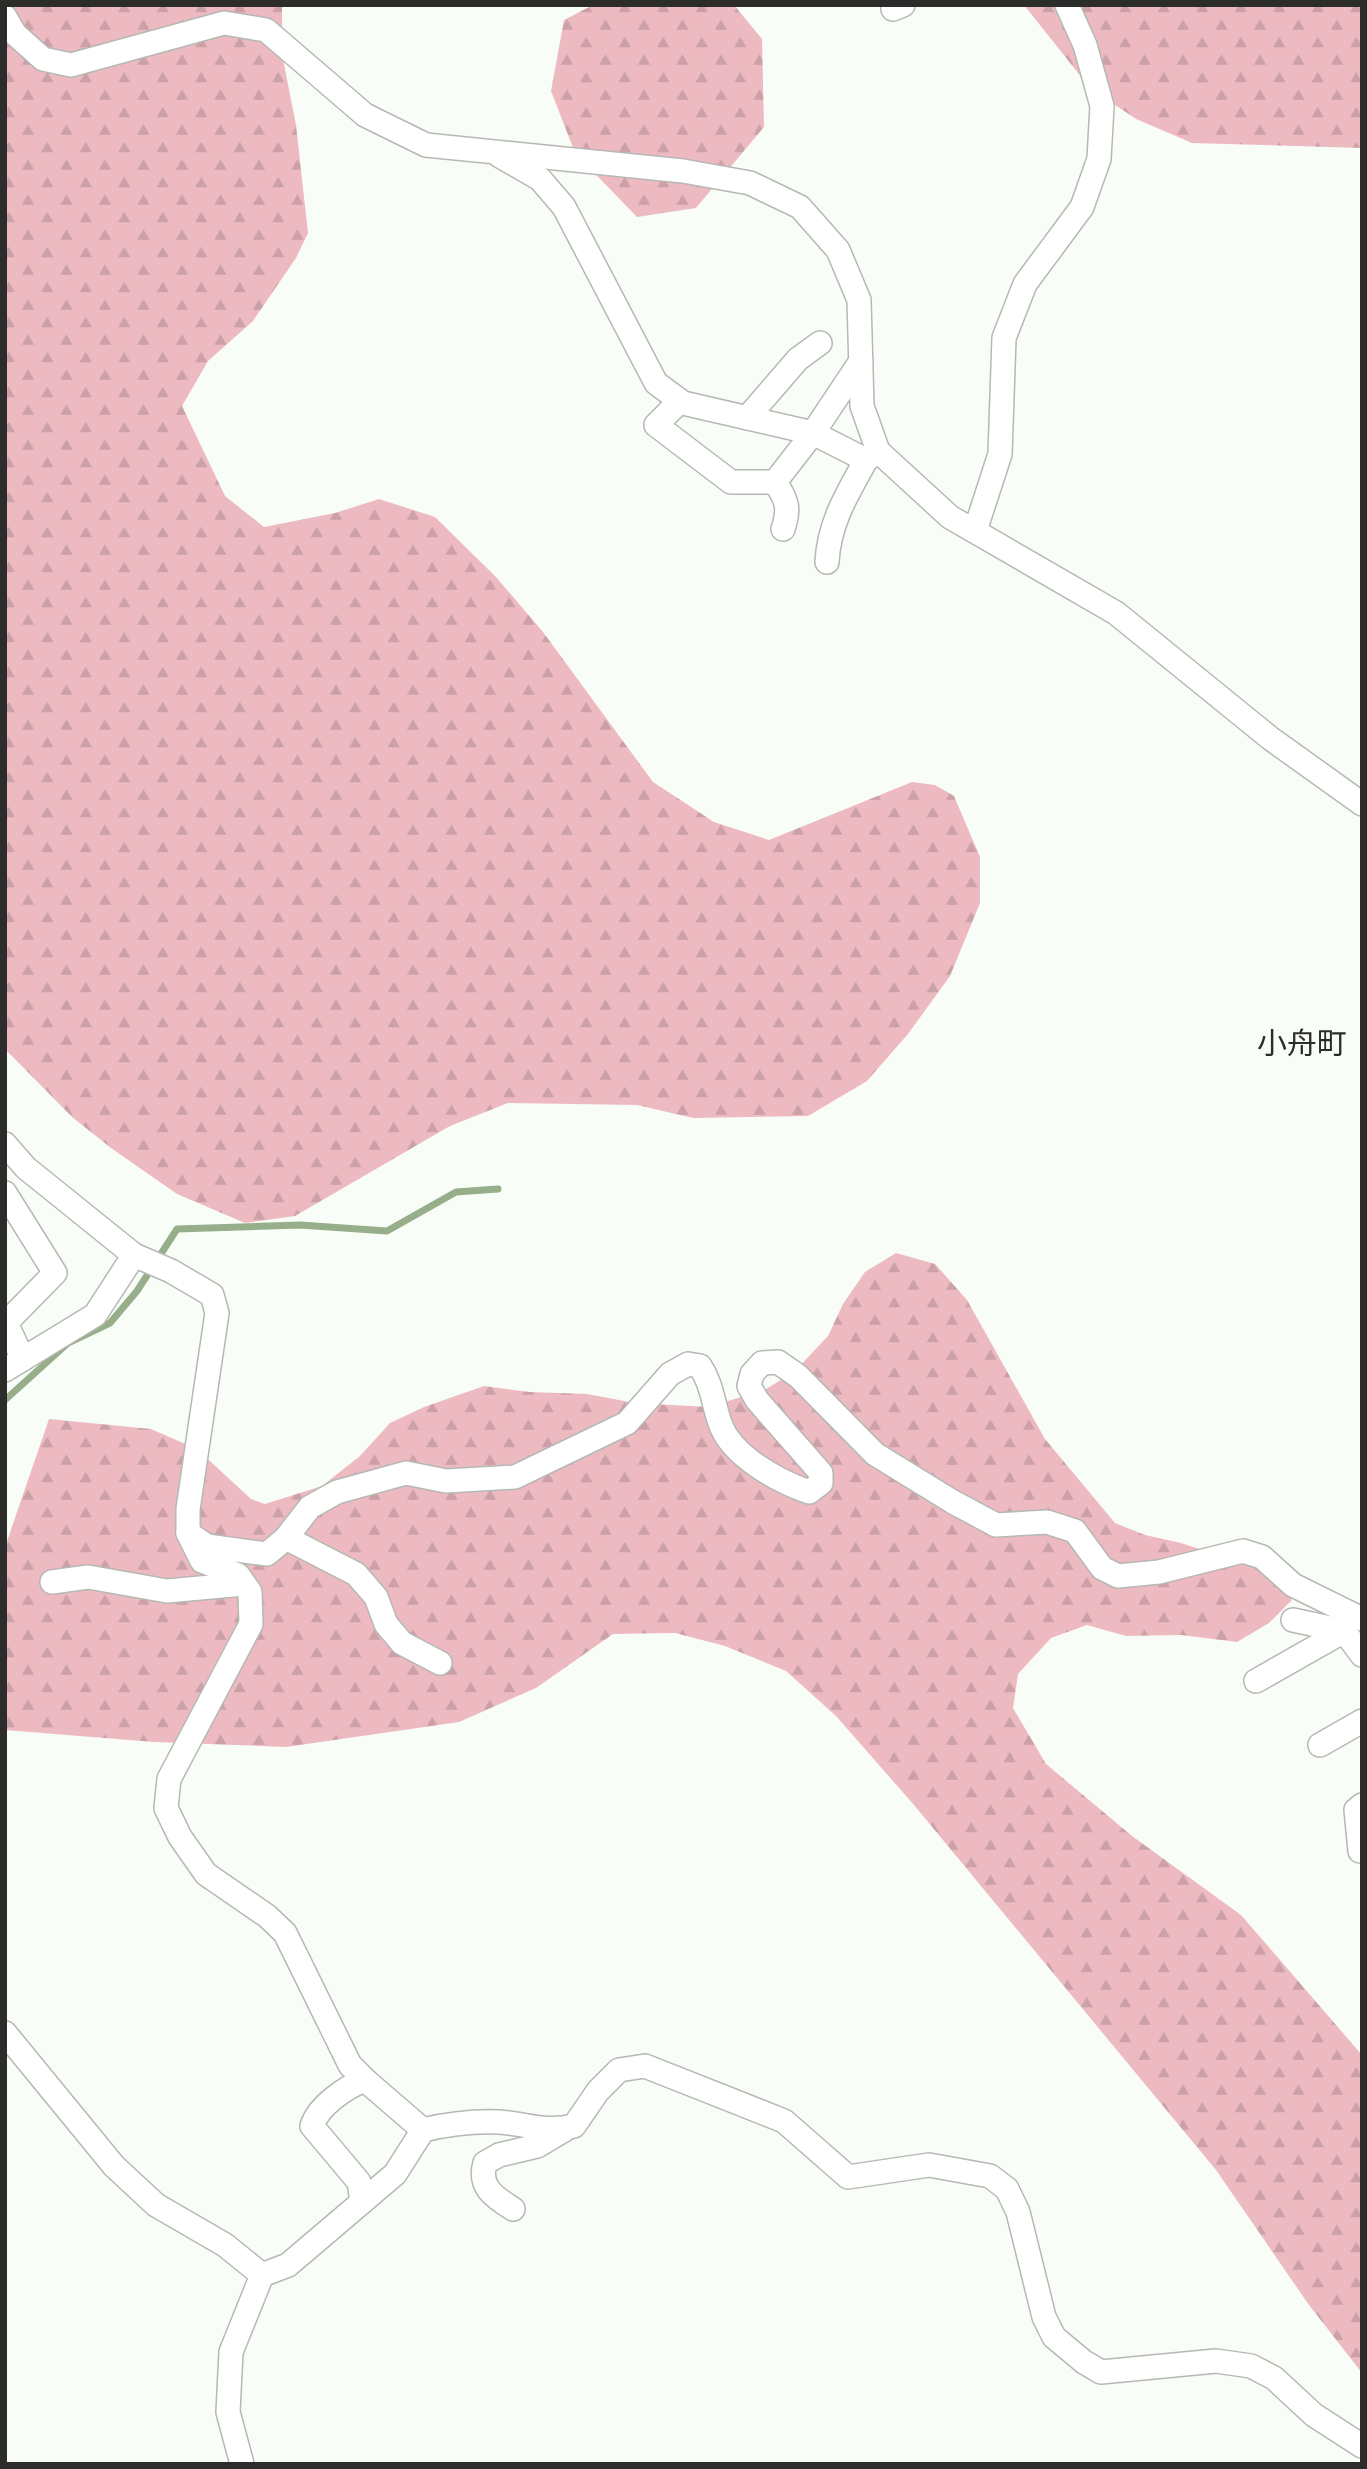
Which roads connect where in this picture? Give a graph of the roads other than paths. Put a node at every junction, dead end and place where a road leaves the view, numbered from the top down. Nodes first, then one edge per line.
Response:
1 (1067, 5) edge
2 (5, 17) edge
3 (492, 152) junction
4 (820, 343) dead end
5 (861, 361) junction
6 (680, 401) junction
7 (747, 418) junction
8 (813, 433) junction
9 (872, 456) junction
10 (775, 482) junction
11 (783, 529) dead end
12 (975, 531) junction
13 (827, 562) dead end
14 (1362, 804) edge
15 (5, 1144) edge
16 (5, 1193) edge
17 (140, 1258) junction
18 (14, 1365) edge
19 (188, 1533) junction
20 (286, 1538) junction
21 (52, 1582) dead end
22 (244, 1584) junction
23 (1293, 1620) dead end
24 (1352, 1621) edge
25 (1362, 1655) edge
26 (440, 1662) dead end
27 (1256, 1681) dead end
28 (1362, 1721) edge
29 (1320, 1745) dead end
30 (1362, 1805) edge
31 (1360, 1851) dead end
32 (5, 2033) edge
33 (365, 2080) junction
34 (570, 2127) junction
35 (423, 2130) junction
36 (362, 2202) junction
37 (513, 2208) dead end
38 (262, 2275) junction
39 (1362, 2446) edge
40 (242, 2464) edge

1 - 12 street
2 - 3 street
3 - 5 street
3 - 6 street
4 - 7 street
5 - 8 street
5 - 9 street
6 - 7 street
6 - 10 street
7 - 8 street
8 - 9 street
8 - 10 street
9 - 12 street
9 - 13 street
10 - 11 street
12 - 14 street
15 - 17 street
16 - 18 street
17 - 18 street
17 - 19 street
19 - 20 street
19 - 22 street
20 - 24 street
20 - 26 street
21 - 22 street
22 - 33 street
23 - 24 street
24 - 25 street
24 - 27 street
28 - 29 street
30 - 31 street
32 - 38 street
33 - 35 street
33 - 36 street
34 - 35 street
34 - 37 street
34 - 39 street
35 - 36 street
36 - 38 street
38 - 40 street

